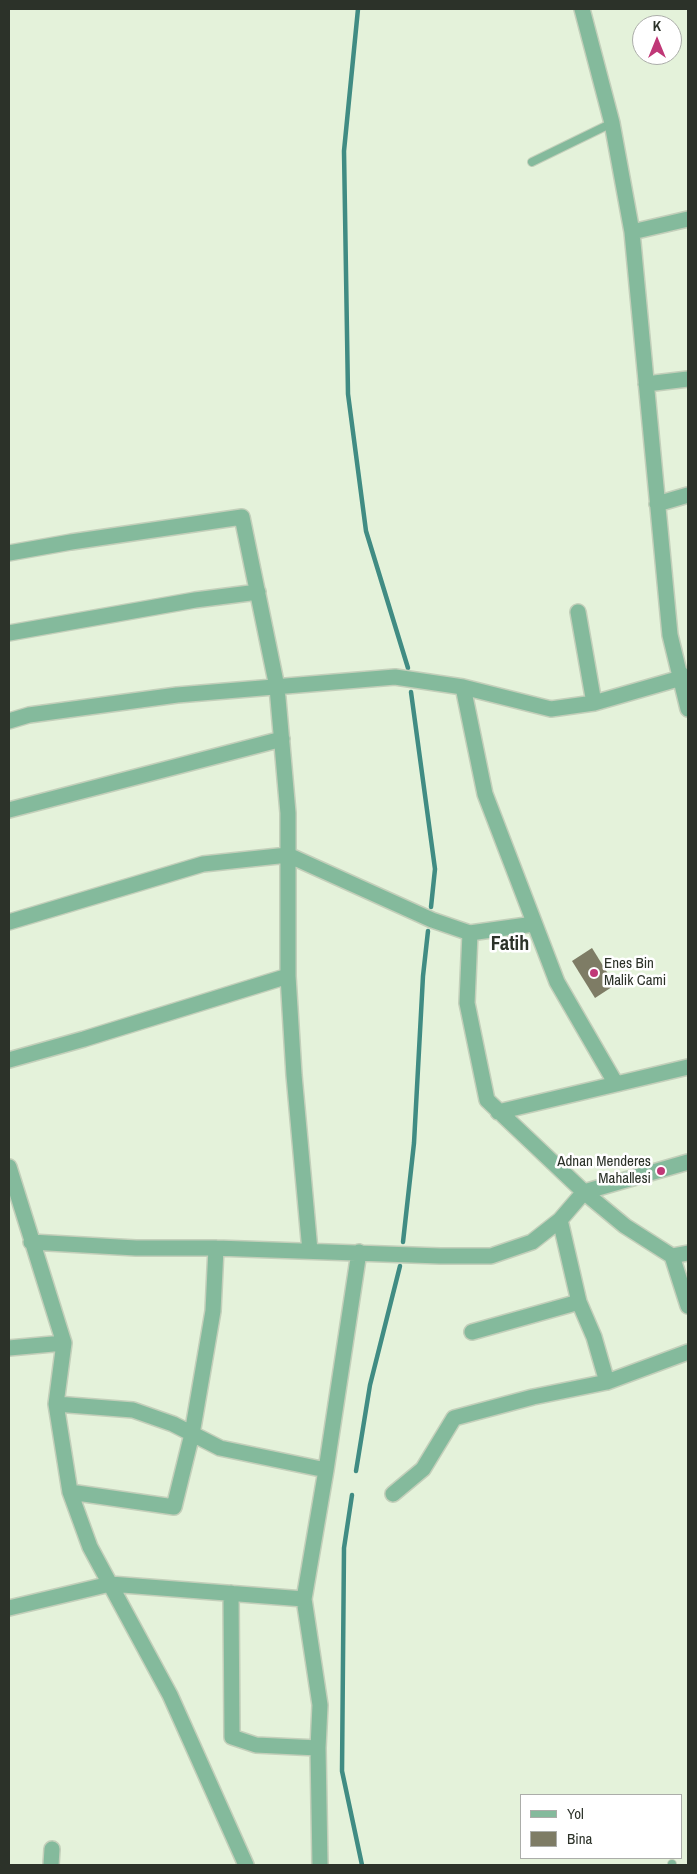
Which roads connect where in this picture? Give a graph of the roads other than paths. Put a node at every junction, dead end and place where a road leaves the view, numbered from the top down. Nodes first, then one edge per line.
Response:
1 (582, 9) edge
2 (612, 122) junction
3 (532, 162) dead end
4 (688, 219) edge
5 (632, 232) junction
6 (688, 380) edge
7 (646, 384) junction
8 (688, 495) edge
9 (657, 504) junction
10 (9, 553) edge
11 (258, 592) junction
12 (578, 612) dead end
13 (9, 633) edge
14 (684, 677) edge
15 (277, 687) junction
16 (463, 687) junction
17 (594, 703) junction
18 (688, 709) edge
19 (9, 721) edge
20 (282, 738) junction
21 (9, 810) edge
22 (288, 855) junction
23 (9, 922) edge
24 (534, 924) junction
25 (470, 933) junction
26 (288, 976) junction
27 (9, 1060) edge
28 (688, 1067) edge
29 (616, 1084) junction
30 (498, 1112) junction
31 (688, 1162) edge
32 (10, 1176) edge
33 (584, 1192) junction
34 (560, 1220) junction
35 (31, 1242) junction
36 (216, 1248) junction
37 (310, 1251) junction
38 (359, 1252) junction
39 (688, 1253) edge
40 (672, 1256) junction
41 (580, 1302) junction
42 (688, 1306) edge
43 (472, 1332) dead end
44 (64, 1344) junction
45 (9, 1348) edge
46 (688, 1352) edge
47 (607, 1382) junction
48 (56, 1404) junction
49 (192, 1434) junction
50 (326, 1470) junction
51 (70, 1492) junction
52 (393, 1494) dead end
53 (110, 1584) junction
54 (231, 1593) junction
55 (304, 1599) junction
56 (9, 1608) edge
57 (318, 1748) junction
58 (52, 1849) dead end
59 (51, 1865) edge
60 (246, 1865) edge
61 (320, 1865) edge

1 - 2 street
2 - 3 lane
2 - 5 street
4 - 5 street
5 - 7 street
6 - 7 street
7 - 9 street
8 - 9 street
9 - 14 street
10 - 11 street
11 - 13 street
11 - 15 street
12 - 17 street
14 - 17 street
14 - 18 street
15 - 16 street
15 - 19 street
15 - 20 street
16 - 17 street
16 - 24 street
20 - 21 street
20 - 22 street
22 - 23 street
22 - 25 street
22 - 26 street
24 - 25 street
24 - 29 street
25 - 30 street
26 - 27 street
26 - 37 street
28 - 29 street
29 - 30 street
30 - 33 street
31 - 33 street
32 - 35 street
33 - 34 street
33 - 40 street
34 - 38 street
34 - 41 street
35 - 36 street
35 - 44 street
36 - 37 street
36 - 49 street
37 - 38 street
38 - 50 street
39 - 40 street
40 - 42 street
41 - 43 street
41 - 47 street
44 - 45 street
44 - 48 street
46 - 47 street
47 - 52 street
48 - 49 street
48 - 51 street
49 - 50 street
49 - 51 street
50 - 55 street
51 - 53 street
53 - 54 street
53 - 56 street
53 - 60 street
54 - 55 street
54 - 57 street
55 - 57 street
57 - 61 street
58 - 59 street

